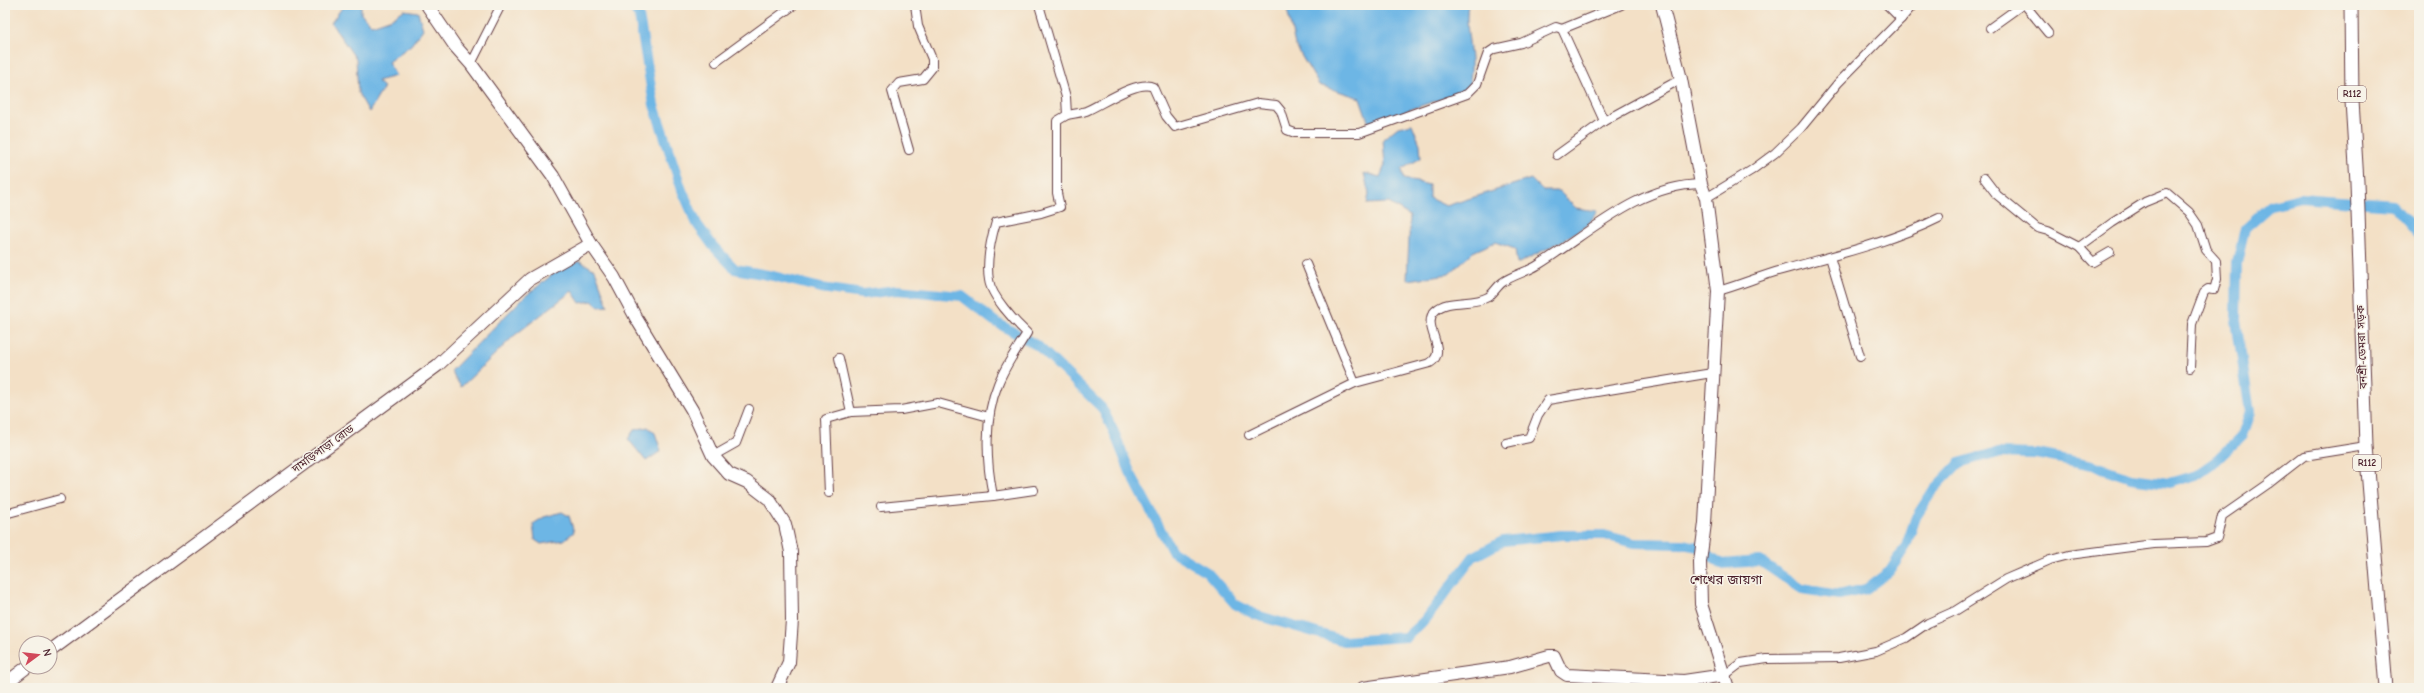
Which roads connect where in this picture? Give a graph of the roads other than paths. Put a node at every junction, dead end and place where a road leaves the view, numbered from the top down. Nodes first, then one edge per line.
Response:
1 (427, 5) edge
2 (500, 5) edge
3 (794, 5) edge
4 (915, 5) edge
5 (1039, 5) edge
6 (1621, 5) edge
7 (1662, 5) edge
8 (1887, 5) edge
9 (1913, 5) edge
10 (2022, 5) edge
11 (2025, 5) edge
12 (2351, 5) edge
13 (1901, 19) junction
14 (1990, 28) dead end
15 (1562, 29) junction
16 (2048, 33) dead end
17 (716, 62) dead end
18 (471, 64) junction
19 (1681, 79) junction
20 (1067, 115) junction
21 (1604, 121) junction
22 (909, 150) dead end
23 (1558, 155) dead end
24 (1984, 178) dead end
25 (1701, 184) junction
26 (1706, 198) junction
27 (1939, 218) dead end
28 (591, 244) junction
29 (2079, 247) junction
30 (2110, 252) dead end
31 (1830, 257) junction
32 (1306, 264) dead end
33 (1718, 291) junction
34 (1860, 356) dead end
35 (839, 358) dead end
36 (2190, 368) dead end
37 (1712, 373) junction
38 (1355, 383) junction
39 (749, 410) dead end
40 (851, 412) junction
41 (989, 417) junction
42 (1249, 435) dead end
43 (1506, 443) dead end
44 (2366, 446) junction
45 (713, 456) junction
46 (1034, 490) dead end
47 (829, 493) dead end
48 (993, 496) junction
49 (60, 499) dead end
50 (881, 507) dead end
51 (5, 514) edge
52 (58, 645) edge
53 (18, 674) edge
54 (1725, 674) junction
55 (5, 684) edge
56 (1415, 684) edge
57 (777, 688) edge
58 (1363, 688) edge
59 (1728, 688) edge
60 (2386, 688) edge

1 - 18 main road
2 - 18 street
3 - 17 street
4 - 22 street
5 - 20 street
6 - 15 street
7 - 19 main road
8 - 13 street
9 - 13 street
10 - 14 street
11 - 16 street
12 - 44 main road, বনশ্রী-ডেমরা সড়ক / R112
13 - 26 street
15 - 20 street
15 - 21 street
18 - 28 main road
19 - 21 street
19 - 25 main road
20 - 41 street
21 - 23 street
24 - 29 street
25 - 26 main road
25 - 38 street
26 - 33 main road
27 - 31 street
28 - 45 main road
28 - 52 main road, দামড়িপাড়া রোড
29 - 30 street
29 - 36 street
31 - 33 street
31 - 34 street
32 - 38 street
33 - 37 main road
35 - 40 street
37 - 43 street
37 - 54 main road
38 - 42 street
39 - 45 street
40 - 41 street
40 - 47 street
41 - 48 street
44 - 54 street
44 - 60 main road, বনশ্রী-ডেমরা সড়ক / R112
45 - 57 main road
46 - 48 street
48 - 50 street
49 - 51 street
53 - 55 main road
54 - 56 main road
54 - 59 main road
56 - 58 main road

